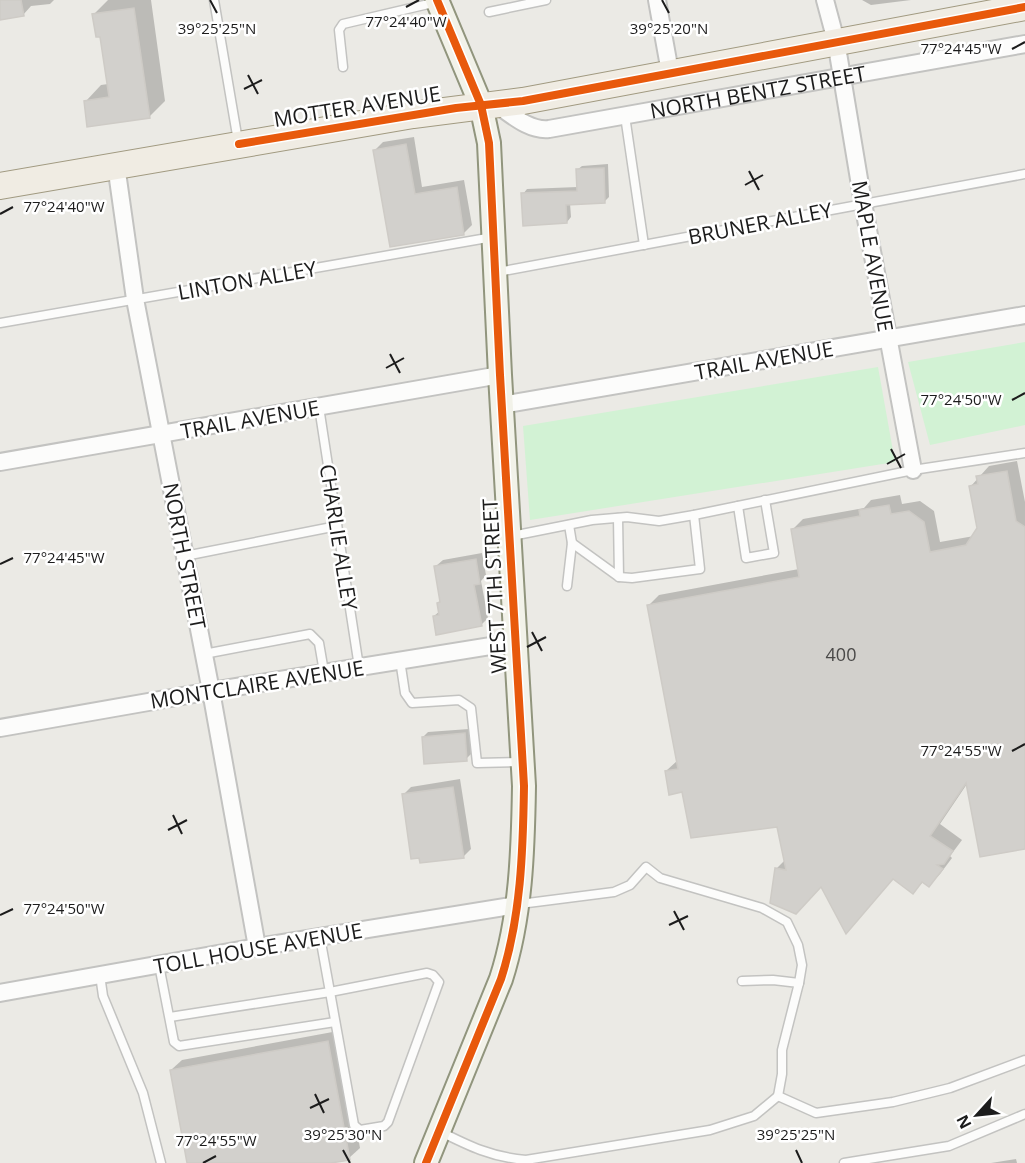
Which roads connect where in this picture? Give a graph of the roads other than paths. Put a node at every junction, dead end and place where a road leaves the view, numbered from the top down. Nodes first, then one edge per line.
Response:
1 (214, 0) edge
2 (545, 0) edge
3 (657, 0) edge
4 (825, 0) edge
5 (437, 1) edge
6 (1025, 7) edge
7 (489, 12) dead end
8 (836, 41) junction
9 (1025, 44) edge
10 (343, 67) dead end
11 (670, 72) junction
12 (842, 77) junction
13 (489, 104) junction
14 (625, 116) junction
15 (239, 144) junction
16 (116, 165) junction
17 (1025, 174) edge
18 (0, 186) edge
19 (863, 203) junction
20 (493, 237) junction
21 (644, 245) junction
22 (494, 273) junction
23 (135, 299) junction
24 (1025, 315) edge
25 (0, 323) edge
26 (888, 339) junction
27 (500, 375) junction
28 (502, 405) junction
29 (319, 407) junction
30 (162, 435) junction
31 (1025, 453) edge
32 (0, 462) edge
33 (913, 471) junction
34 (765, 500) junction
35 (738, 506) junction
36 (694, 515) junction
37 (618, 518) junction
38 (569, 525) junction
39 (337, 526) junction
40 (510, 536) junction
41 (572, 543) junction
42 (185, 556) junction
43 (619, 577) junction
44 (567, 586) dead end
45 (515, 642) junction
46 (204, 654) junction
47 (400, 660) junction
48 (359, 667) junction
49 (324, 672) junction
50 (211, 691) junction
51 (0, 728) edge
52 (523, 762) junction
53 (517, 904) junction
54 (320, 937) junction
55 (257, 947) junction
56 (159, 965) junction
57 (100, 975) junction
58 (742, 981) dead end
59 (799, 983) junction
60 (330, 992) junction
61 (0, 993) edge
62 (170, 1017) junction
63 (335, 1022) junction
64 (1025, 1060) edge
65 (778, 1096) junction
66 (1025, 1114) edge
67 (439, 1131) junction
68 (867, 1161) edge
69 (161, 1163) edge
70 (426, 1163) edge
71 (844, 1163) edge

1 - 15 lane
2 - 7 lane
3 - 11 street
4 - 8 street, MAPLE AVENUE
5 - 10 lane
5 - 13 main road, WEST 7TH STREET
6 - 8 main road, NORTH BENTZ STREET
8 - 11 main road, NORTH BENTZ STREET
8 - 12 street, MAPLE AVENUE
9 - 12 street, NORTH BENTZ STREET
11 - 13 main road, NORTH BENTZ STREET
12 - 14 street, NORTH BENTZ STREET
12 - 19 street, MAPLE AVENUE
13 - 14 street, NORTH BENTZ STREET
13 - 15 main road, MOTTER AVENUE
13 - 20 main road, WEST 7TH STREET
14 - 21 lane
15 - 16 main road, MOTTER AVENUE
16 - 18 main road, MOTTER AVENUE
16 - 23 street, NORTH STREET
17 - 19 lane, BRUNER ALLEY
19 - 21 lane, BRUNER ALLEY
19 - 26 street, MAPLE AVENUE
20 - 22 main road, WEST 7TH STREET
20 - 23 lane, LINTON ALLEY
21 - 22 lane, BRUNER ALLEY
22 - 27 main road, WEST 7TH STREET
23 - 25 lane, LINTON ALLEY
23 - 30 street, NORTH STREET
24 - 26 street, TRAIL AVENUE
26 - 28 street, TRAIL AVENUE
26 - 33 street, MAPLE AVENUE
27 - 28 main road, WEST 7TH STREET
27 - 29 street, TRAIL AVENUE
28 - 40 main road, WEST 7TH STREET
29 - 30 street, TRAIL AVENUE
29 - 39 lane, CHARLIE ALLEY
30 - 32 street, TRAIL AVENUE
30 - 42 street, NORTH STREET
31 - 33 lane
33 - 34 lane
34 - 35 lane
34 - 35 lane
35 - 36 lane
36 - 37 lane
36 - 43 lane
37 - 38 lane
37 - 43 lane
38 - 40 lane
38 - 41 lane
39 - 42 lane
39 - 48 lane, CHARLIE ALLEY
40 - 45 main road, WEST 7TH STREET
41 - 43 lane
41 - 44 lane
42 - 46 street, NORTH STREET
45 - 47 street, MONTCLAIRE AVENUE
45 - 52 main road, WEST 7TH STREET
46 - 49 lane
46 - 50 street, NORTH STREET
47 - 48 street, MONTCLAIRE AVENUE
47 - 52 lane
48 - 49 street, MONTCLAIRE AVENUE
49 - 50 street, MONTCLAIRE AVENUE
50 - 51 street, MONTCLAIRE AVENUE
50 - 55 street, NORTH STREET
52 - 53 main road, WEST 7TH STREET
53 - 54 street, TOLL HOUSE AVENUE
53 - 59 lane
53 - 67 main road, WEST 7TH STREET
54 - 55 street, TOLL HOUSE AVENUE
54 - 60 lane
55 - 56 street, TOLL HOUSE AVENUE
56 - 57 street, TOLL HOUSE AVENUE
56 - 62 lane
57 - 61 street, TOLL HOUSE AVENUE
57 - 69 lane
58 - 59 lane
59 - 65 lane
60 - 62 lane
60 - 63 lane
60 - 63 lane
62 - 63 lane
64 - 65 lane
65 - 67 lane
66 - 68 lane
67 - 70 main road, WEST 7TH STREET
68 - 71 lane

